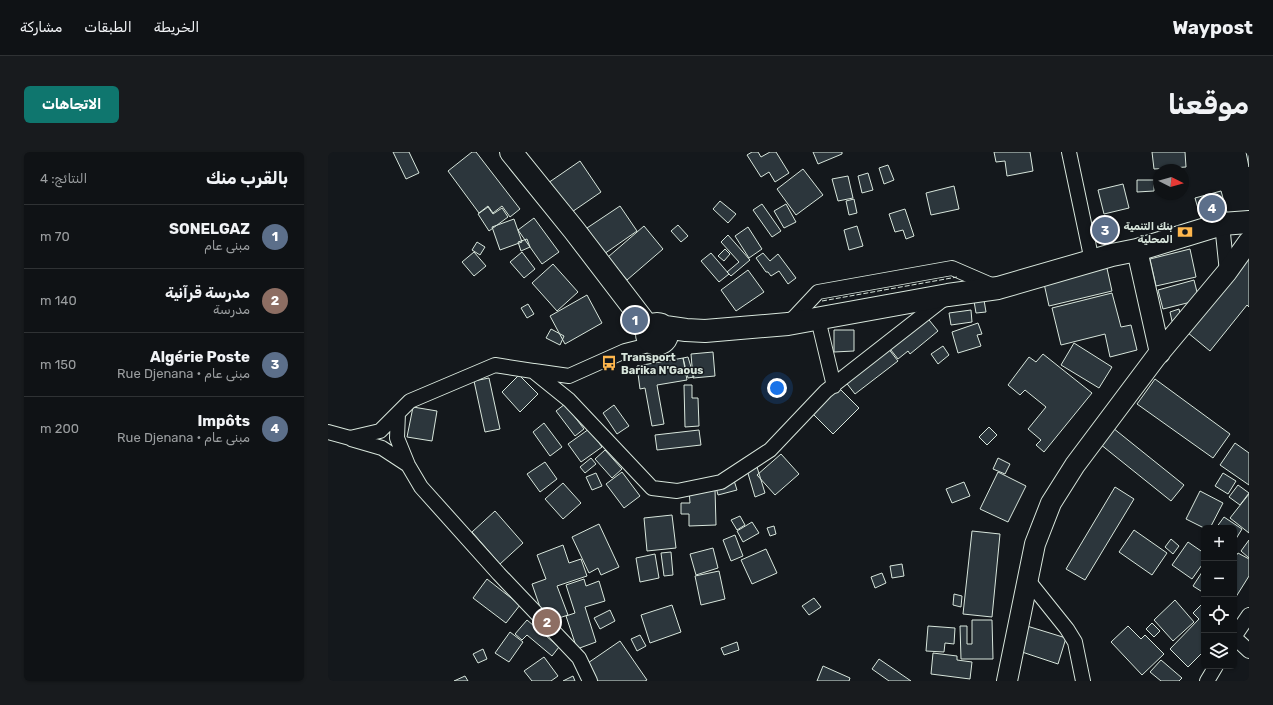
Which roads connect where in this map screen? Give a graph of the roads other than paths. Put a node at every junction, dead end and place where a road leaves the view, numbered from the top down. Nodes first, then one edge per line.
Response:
1 (511, 152) edge
2 (1069, 152) edge
3 (1249, 222) edge
4 (1222, 224) junction
5 (1249, 241) edge
6 (1137, 250) junction
7 (1092, 261) junction
8 (1227, 272) junction
9 (998, 288) junction
10 (948, 295) junction
11 (818, 319) junction
12 (788, 324) junction
13 (656, 333) junction
14 (1160, 352) junction
15 (533, 371) junction
16 (569, 376) junction
17 (834, 386) junction
18 (570, 400) junction
19 (398, 413) junction
20 (328, 432) edge
21 (350, 438) junction
22 (408, 465) junction
23 (1027, 579) junction
24 (1249, 615) edge
25 (1237, 633) edge
26 (1237, 640) edge
27 (1249, 651) edge
28 (1214, 669) edge
29 (590, 681) edge
30 (1007, 681) edge
31 (1083, 681) edge
32 (1207, 681) edge

1 - 13 main road
2 - 7 street
3 - 4 main road
4 - 6 main road
4 - 8 street
5 - 8 street
6 - 7 main road
6 - 14 street
7 - 9 main road
8 - 14 street
9 - 10 main road
9 - 12 street
10 - 11 main road
10 - 17 street
11 - 12 main road
11 - 17 street
12 - 13 main road
13 - 16 street
14 - 23 street
15 - 16 street
15 - 18 street
15 - 19 street
16 - 18 street
17 - 18 street
19 - 21 street
19 - 22 street
20 - 21 street
21 - 22 street
22 - 29 street
23 - 30 street
23 - 31 street
24 - 25 street
26 - 27 street
28 - 32 street

